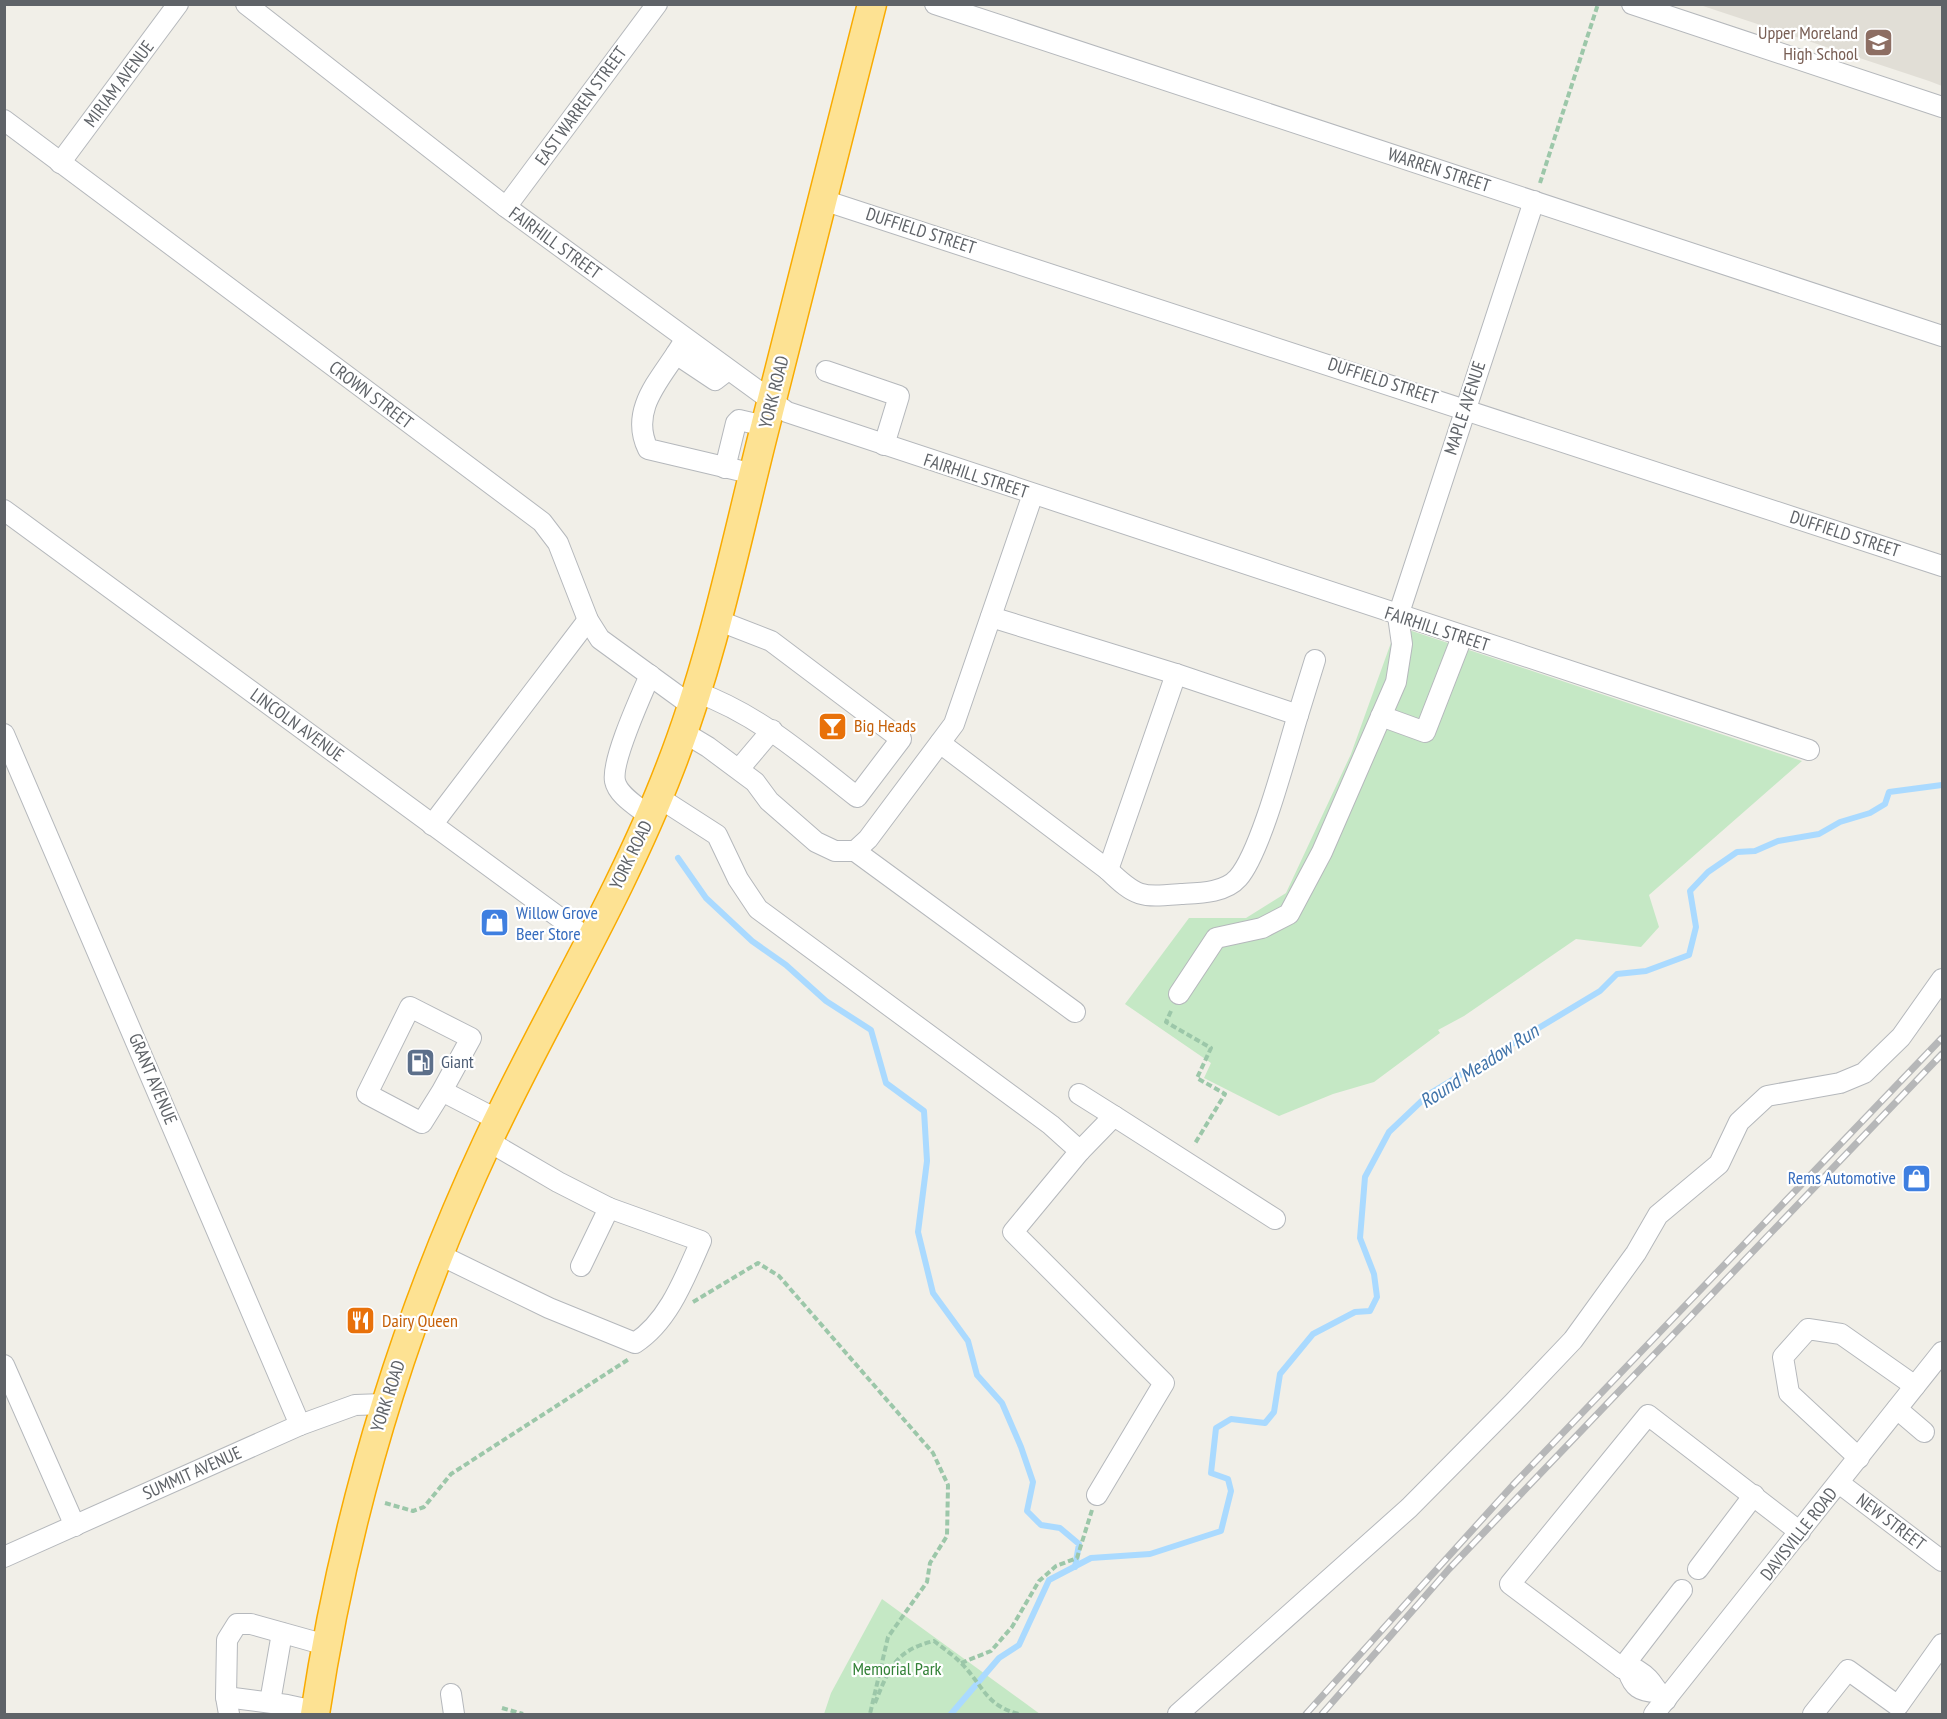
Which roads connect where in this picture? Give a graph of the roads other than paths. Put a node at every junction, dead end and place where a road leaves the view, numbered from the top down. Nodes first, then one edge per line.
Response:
1 (178, 4) edge
2 (246, 4) edge
3 (872, 4) edge
4 (935, 4) edge
5 (1632, 4) edge
6 (652, 6) edge
7 (1942, 107) edge
8 (4, 120) edge
9 (60, 163) junction
10 (823, 200) junction
11 (1534, 201) junction
12 (506, 207) junction
13 (1942, 336) edge
14 (681, 346) junction
15 (826, 371) dead end
16 (1465, 407) junction
17 (769, 414) junction
18 (884, 446) junction
19 (725, 468) junction
20 (754, 474) junction
21 (1033, 494) junction
22 (4, 510) edge
23 (1942, 566) edge
24 (1398, 616) junction
25 (991, 617) junction
26 (588, 620) junction
27 (717, 620) junction
28 (1462, 637) junction
29 (1315, 660) dead end
30 (1176, 674) junction
31 (650, 675) junction
32 (690, 710) junction
33 (1298, 715) junction
34 (1381, 716) junction
35 (772, 730) junction
36 (4, 734) edge
37 (940, 743) junction
38 (1809, 750) dead end
39 (739, 769) junction
40 (654, 807) junction
41 (432, 825) junction
42 (855, 851) junction
43 (1108, 870) junction
44 (590, 940) junction
45 (1942, 979) edge
46 (1179, 994) road end
47 (1075, 1012) dead end
48 (442, 1091) junction
49 (1080, 1094) dead end
50 (1114, 1116) junction
51 (493, 1130) junction
52 (1080, 1151) junction
53 (609, 1208) junction
54 (1275, 1219) dead end
55 (438, 1254) junction
56 (581, 1266) dead end
57 (1942, 1352) edge
58 (4, 1365) edge
59 (1915, 1386) junction
60 (384, 1404) junction
61 (1897, 1410) junction
62 (300, 1425) junction
63 (1924, 1432) dead end
64 (1859, 1458) junction
65 (1839, 1483) junction
66 (1097, 1495) road end
67 (1754, 1495) junction
68 (75, 1526) junction
69 (1800, 1532) junction
70 (4, 1557) edge
71 (1942, 1561) edge
72 (1698, 1569) dead end
73 (1682, 1590) dead end
74 (282, 1633) junction
75 (1942, 1644) edge
76 (326, 1645) junction
77 (1625, 1669) junction
78 (451, 1694) dead end
79 (270, 1702) junction
80 (1659, 1702) edge
81 (228, 1706) edge
82 (315, 1713) edge
83 (454, 1714) edge
84 (1178, 1714) edge
85 (1813, 1714) edge

1 - 9 street, MIRIAM AVENUE
2 - 12 street, FAIRHILL STREET
3 - 10 highway, YORK ROAD
4 - 11 street, WARREN STREET
5 - 7 street
6 - 12 street, EAST WARREN STREET
8 - 9 street, CROWN STREET
9 - 26 street, CROWN STREET
10 - 16 street, DUFFIELD STREET
10 - 17 highway, YORK ROAD
11 - 13 street, WARREN STREET
11 - 16 street, MAPLE AVENUE
12 - 14 street, FAIRHILL STREET
14 - 17 street, FAIRHILL STREET
14 - 19 street
15 - 18 street
16 - 23 street, DUFFIELD STREET
16 - 24 street, MAPLE AVENUE
17 - 18 street, FAIRHILL STREET
17 - 19 street
17 - 20 highway, YORK ROAD
18 - 21 street, FAIRHILL STREET
19 - 20 street
20 - 27 highway, YORK ROAD
21 - 24 street, FAIRHILL STREET
21 - 25 street
22 - 41 street, LINCOLN AVENUE
24 - 28 street, FAIRHILL STREET
24 - 34 street
25 - 30 street
25 - 37 street
26 - 31 street, CROWN STREET
26 - 41 street
27 - 32 highway, YORK ROAD
27 - 35 street
28 - 34 street
28 - 38 street, FAIRHILL STREET
29 - 33 street
30 - 33 street
30 - 43 street
31 - 32 street, CROWN STREET
31 - 40 street
32 - 35 street
32 - 39 street
32 - 40 highway, YORK ROAD
33 - 43 street
34 - 46 street
35 - 39 street
36 - 62 street, GRANT AVENUE
37 - 42 street
37 - 43 street
39 - 42 street
40 - 44 highway, YORK ROAD
40 - 52 street
41 - 44 street, LINCOLN AVENUE
42 - 47 street
44 - 51 highway, YORK ROAD
45 - 84 street
48 - 48 street
48 - 51 street
49 - 50 street
50 - 52 street
50 - 54 street
51 - 53 street
51 - 55 highway, YORK ROAD
52 - 66 street
53 - 55 street
53 - 56 street
55 - 60 highway, YORK ROAD
57 - 59 street, DAVISVILLE ROAD
58 - 68 street
59 - 61 street, DAVISVILLE ROAD
59 - 64 street
60 - 62 street, SUMMIT AVENUE
60 - 76 highway, YORK ROAD
61 - 63 street
61 - 64 street, DAVISVILLE ROAD
62 - 68 street, SUMMIT AVENUE
64 - 65 street, DAVISVILLE ROAD
65 - 69 street, DAVISVILLE ROAD
65 - 71 street, NEW STREET
67 - 69 street
67 - 72 street
67 - 77 street
68 - 70 street, SUMMIT AVENUE
69 - 80 street, DAVISVILLE ROAD
73 - 77 street
74 - 76 street
74 - 79 street
74 - 81 street
75 - 85 street
76 - 82 highway, YORK ROAD
77 - 80 street
78 - 83 street
79 - 81 street
79 - 82 street

